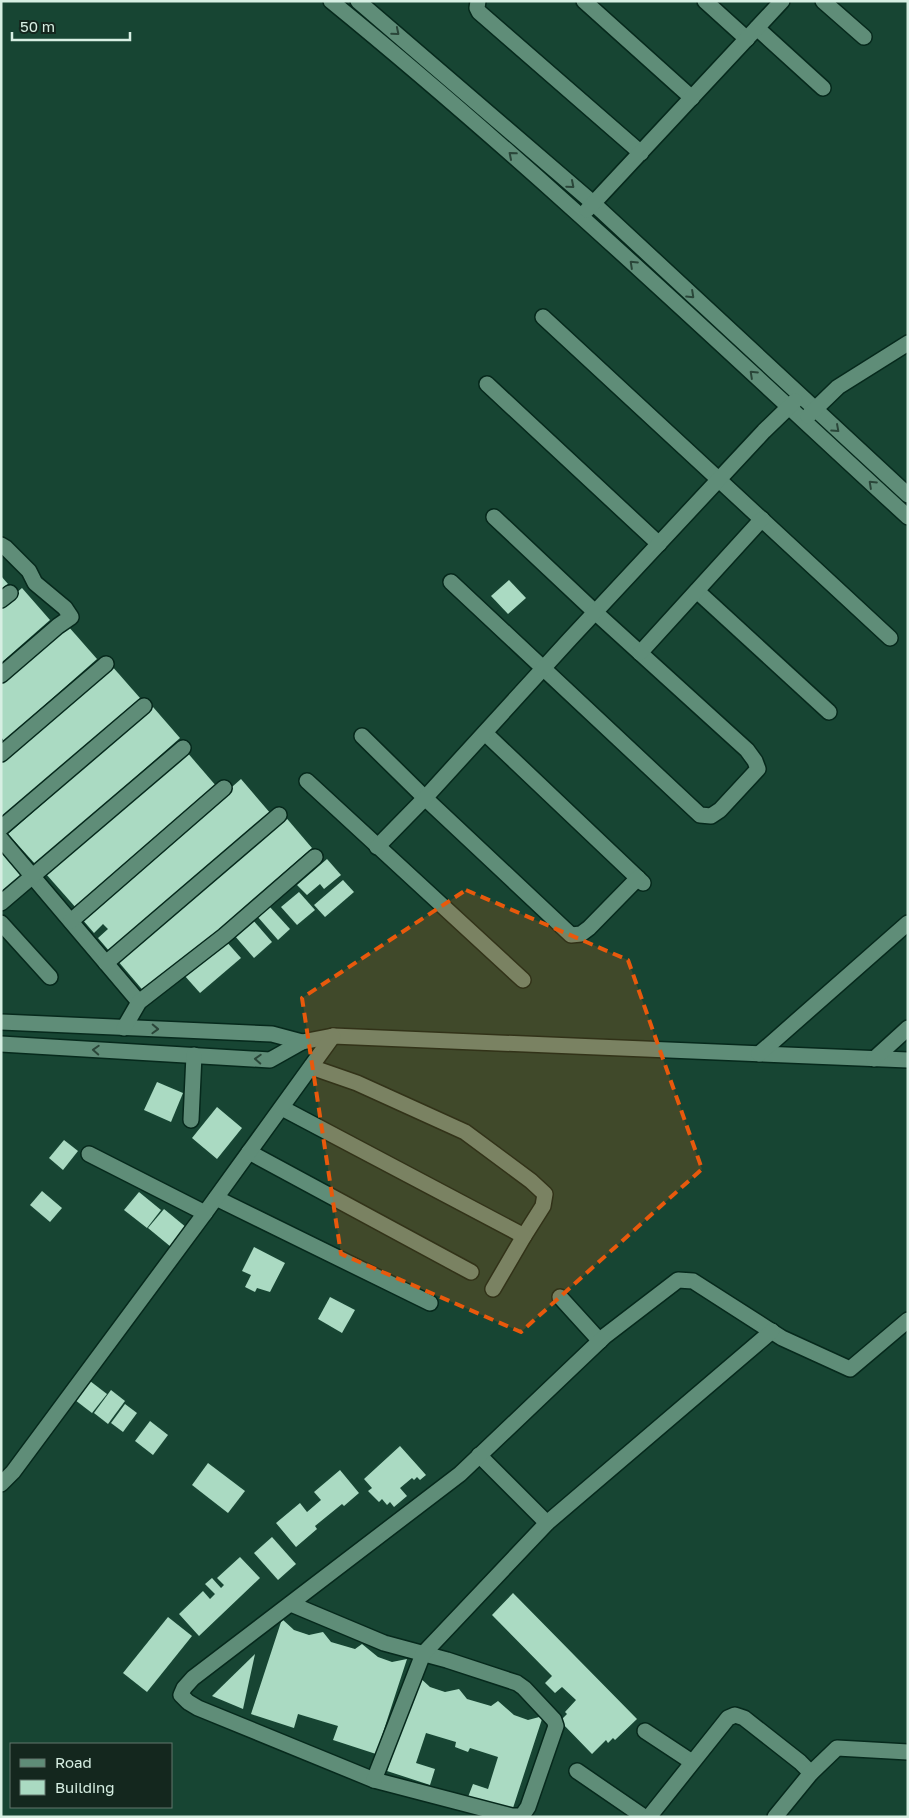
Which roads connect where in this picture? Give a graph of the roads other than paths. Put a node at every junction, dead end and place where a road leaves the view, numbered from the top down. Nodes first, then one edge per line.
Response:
1 (331, 1) edge
2 (358, 1) edge
3 (478, 1) edge
4 (584, 1) edge
5 (705, 1) edge
6 (782, 1) edge
7 (823, 1) edge
8 (370, 11) junction
9 (359, 24) junction
10 (752, 34) junction
11 (864, 37) dead end
12 (822, 88) dead end
13 (692, 98) junction
14 (641, 153) junction
15 (593, 203) junction
16 (582, 216) junction
17 (543, 317) dead end
18 (908, 343) edge
19 (487, 384) dead end
20 (800, 396) junction
21 (789, 407) junction
22 (815, 410) junction
23 (804, 421) junction
24 (720, 479) junction
25 (908, 495) edge
26 (494, 517) dead end
27 (908, 517) edge
28 (762, 519) junction
29 (659, 544) junction
30 (1, 545) edge
31 (451, 582) dead end
32 (697, 591) junction
33 (595, 612) junction
34 (890, 638) dead end
35 (640, 653) junction
36 (106, 664) dead end
37 (543, 669) junction
38 (1, 675) edge
39 (144, 706) dead end
40 (829, 712) dead end
41 (485, 733) junction
42 (362, 736) dead end
43 (183, 748) dead end
44 (1, 754) edge
45 (307, 781) dead end
46 (224, 788) dead end
47 (425, 798) junction
48 (279, 816) dead end
49 (1, 828) edge
50 (1, 839) edge
51 (377, 847) junction
52 (315, 857) dead end
53 (33, 876) junction
54 (1, 903) edge
55 (71, 921) junction
56 (1, 923) edge
57 (908, 923) edge
58 (106, 963) junction
59 (50, 977) dead end
60 (523, 980) dead end
61 (139, 1002) junction
62 (1, 1022) edge
63 (124, 1028) junction
64 (908, 1028) edge
65 (333, 1036) junction
66 (302, 1042) junction
67 (1, 1044) edge
68 (759, 1054) junction
69 (194, 1056) junction
70 (874, 1059) junction
71 (908, 1060) edge
72 (311, 1067) junction
73 (282, 1108) junction
74 (191, 1120) dead end
75 (249, 1152) junction
76 (89, 1154) dead end
77 (216, 1198) junction
78 (205, 1213) junction
79 (524, 1236) junction
80 (471, 1272) dead end
81 (493, 1289) dead end
82 (560, 1297) dead end
83 (430, 1303) dead end
84 (908, 1320) edge
85 (772, 1331) junction
86 (600, 1341) junction
87 (479, 1455) junction
88 (1, 1484) edge
89 (547, 1523) junction
90 (290, 1604) junction
91 (423, 1654) junction
92 (645, 1731) dead end
93 (908, 1752) edge
94 (692, 1762) junction
95 (577, 1771) dead end
96 (811, 1773) junction
97 (374, 1780) junction
98 (644, 1817) edge
99 (649, 1817) edge
100 (775, 1817) edge

1 - 9 street
2 - 8 street
3 - 14 street
4 - 13 street
5 - 10 street
6 - 10 street
7 - 11 street
8 - 9 street
8 -> 15 street
16 -> 9 street
10 - 12 street
10 - 13 street
13 - 14 street
14 - 15 street
15 - 16 street
15 -> 20 street
21 -> 16 street
17 - 24 street
18 - 22 street
19 - 29 street
20 - 21 street
20 - 22 street
21 - 23 street
21 - 24 street
22 - 23 street
22 -> 25 street
27 -> 23 street
24 - 28 street
24 - 29 street
26 - 33 street
28 - 32 street
28 - 34 street
29 - 33 street
30 - 38 street
31 - 37 street
32 - 35 street
32 - 40 street
33 - 35 street
33 - 37 street
35 - 37 street
36 - 44 street
37 - 41 street
39 - 49 street
41 - 47 street
41 - 47 street
42 - 47 street
43 - 53 street
45 - 51 street
46 - 55 street
47 - 51 street
48 - 58 street
50 - 53 street
51 - 60 street
52 - 61 street
53 - 54 street
53 - 55 street
55 - 58 street
56 - 59 street
57 - 68 street
58 - 61 street
61 - 63 street
62 - 63 street
63 -> 66 street
64 - 70 street
65 - 66 street
65 - 68 street
65 - 72 street
66 -> 69 street
69 -> 67 street
68 - 70 street
69 - 74 street
70 - 71 street
72 - 73 street
72 - 79 street
73 - 75 street
73 - 79 street
75 - 77 street
75 - 80 street
76 - 78 street
77 - 78 street
77 - 83 street
78 - 88 street
79 - 81 street
82 - 86 street
84 - 85 street
85 - 86 street
85 - 89 street
86 - 87 street
87 - 89 street
87 - 90 street
89 - 91 street
90 - 91 street
90 - 97 street
91 - 97 street
91 - 97 street
92 - 94 street
93 - 96 street
94 - 96 street
94 - 99 street
95 - 98 street
96 - 100 street

